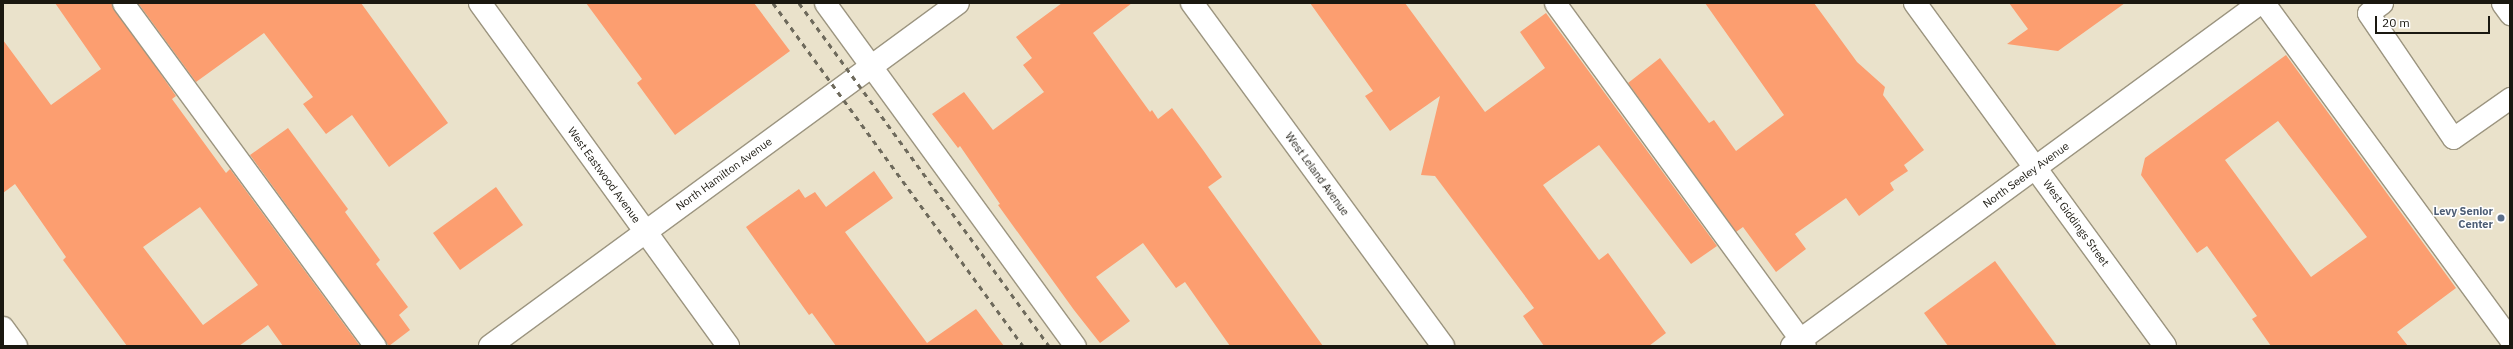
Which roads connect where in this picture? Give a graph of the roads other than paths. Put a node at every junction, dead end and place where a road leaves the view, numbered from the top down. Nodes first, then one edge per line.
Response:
1 (123, 3) edge
2 (480, 3) edge
3 (825, 3) edge
4 (958, 3) edge
5 (1192, 3) edge
6 (1555, 3) edge
7 (1915, 3) edge
8 (2260, 3) edge
9 (2264, 3) edge
10 (2382, 3) edge
11 (2502, 3) edge
12 (2510, 14) edge
13 (872, 66) junction
14 (2510, 98) edge
15 (2035, 168) junction
16 (645, 232) junction
17 (3, 328) edge
18 (2510, 339) edge
19 (1799, 344) edge
20 (16, 346) edge
21 (375, 346) edge
22 (490, 346) edge
23 (728, 346) edge
24 (1075, 346) edge
25 (1443, 346) edge
26 (2165, 346) edge

1 - 21 lane
2 - 16 street, West Eastwood Avenue
3 - 13 lane
4 - 13 street, North Hamilton Avenue
5 - 25 street, West Leland Avenue
6 - 19 lane
7 - 15 street, West Giddings Street
8 - 15 street, North Seeley Avenue
9 - 18 lane
10 - 14 lane
11 - 12 lane
13 - 16 street, North Hamilton Avenue
13 - 24 lane
15 - 19 street, North Seeley Avenue
15 - 26 street, West Giddings Street
16 - 22 street, North Hamilton Avenue
16 - 23 street, West Eastwood Avenue
17 - 20 street

